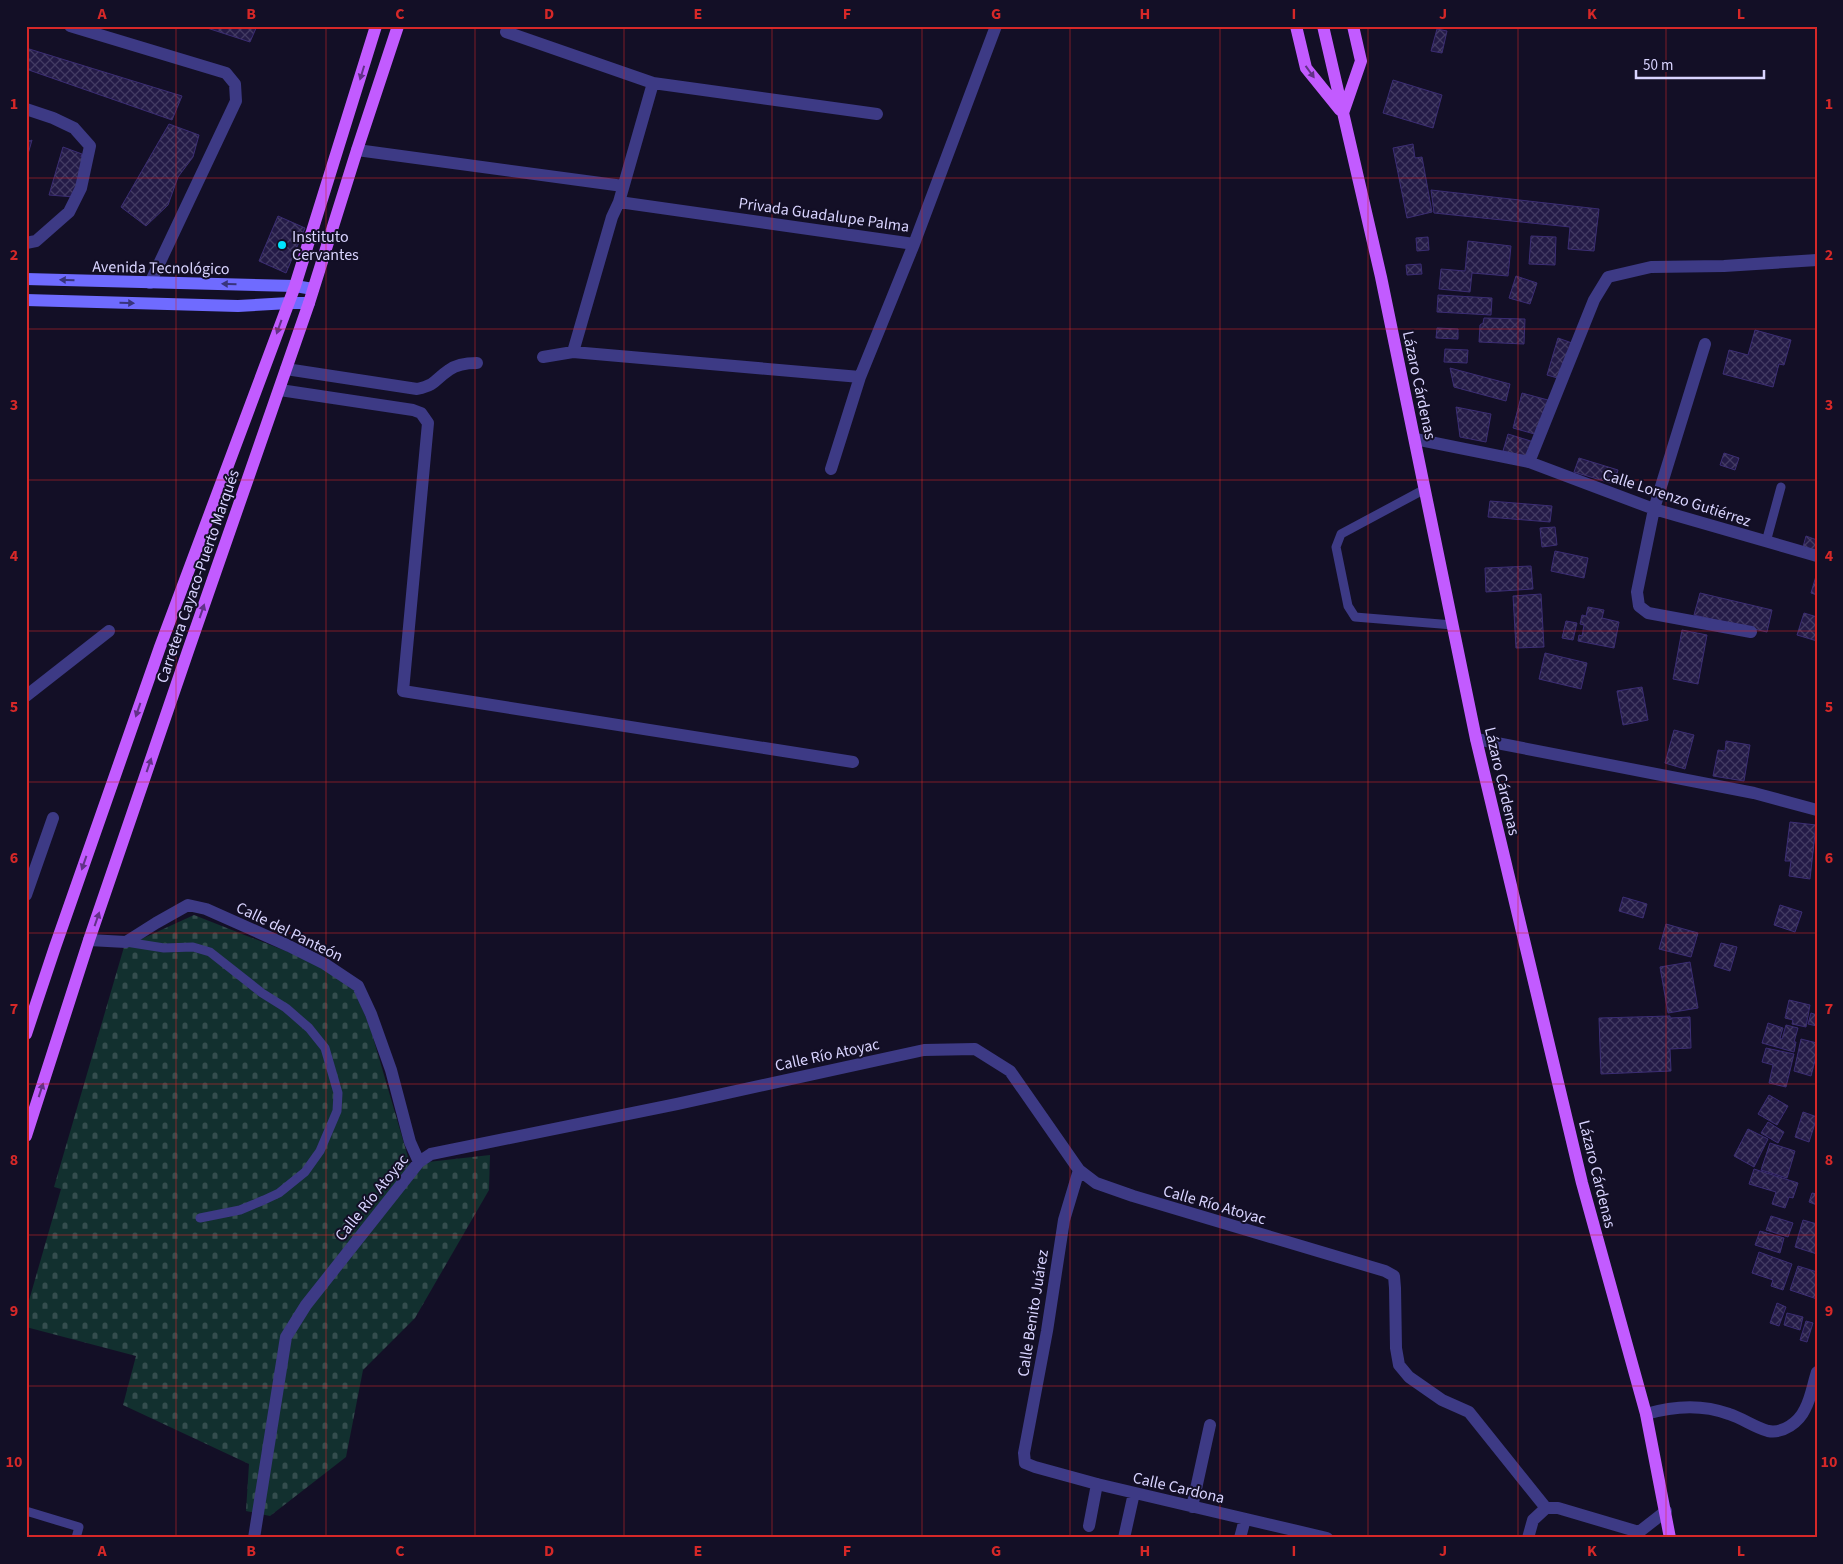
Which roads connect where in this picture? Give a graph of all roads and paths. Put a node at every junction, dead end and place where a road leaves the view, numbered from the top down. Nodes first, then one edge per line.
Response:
1 (70, 26) edge
2 (376, 26) edge
3 (398, 26) edge
4 (996, 26) edge
5 (1296, 26) edge
6 (1323, 26) edge
7 (1353, 26) edge
8 (506, 32) dead end
9 (653, 83) junction
10 (26, 109) edge
11 (1343, 113) junction
12 (877, 114) dead end
13 (356, 150) junction
14 (623, 186) junction
15 (619, 202) junction
16 (26, 243) edge
17 (914, 244) junction
18 (1817, 260) edge
19 (26, 279) edge
20 (150, 283) junction
21 (295, 286) junction
22 (313, 290) junction
23 (26, 300) edge
24 (288, 303) junction
25 (309, 303) junction
26 (1704, 344) dead end
27 (572, 352) junction
28 (543, 357) dead end
29 (477, 362) dead end
30 (286, 369) junction
31 (860, 377) junction
32 (280, 390) junction
33 (1414, 439) junction
34 (1529, 462) junction
35 (831, 469) dead end
36 (1781, 487) dead end
37 (1425, 489) junction
38 (1654, 509) junction
39 (1766, 542) junction
40 (1817, 556) edge
41 (1453, 625) junction
42 (109, 631) dead end
43 (1751, 632) dead end
44 (26, 696) edge
45 (1476, 739) junction
46 (853, 762) dead end
47 (1817, 810) edge
48 (53, 818) dead end
49 (26, 895) edge
50 (89, 940) junction
51 (126, 942) junction
52 (26, 1034) edge
53 (26, 1136) edge
54 (420, 1162) junction
55 (1079, 1170) junction
56 (200, 1218) dead end
57 (1817, 1372) edge
58 (1646, 1414) junction
59 (1210, 1425) dead end
60 (1025, 1463) joint
61 (1096, 1484) junction
62 (1134, 1493) junction
63 (1192, 1507) junction
64 (1546, 1508) junction
65 (26, 1511) edge
66 (1666, 1511) junction
67 (1245, 1519) junction
68 (1089, 1526) dead end
69 (1638, 1535) edge
70 (76, 1538) edge
71 (254, 1538) edge
72 (1124, 1538) edge
73 (1240, 1538) edge
74 (1328, 1538) edge
75 (1528, 1538) edge
76 (1670, 1538) edge

1 - 20 street
2 -> 21 main road, Carretera Cayaco-Puerto Marqués
3 - 13 main road, Carretera Cayaco-Puerto Marqués
4 - 17 street, Privada Guadalupe Palma
5 -> 11 main road
6 - 11 main road, Lázaro Cárdenas
7 - 11 main road
8 - 9 street
9 - 12 street
9 - 14 street
10 - 16 street
11 - 33 main road, Lázaro Cárdenas
13 - 14 street
13 - 22 main road, Carretera Cayaco-Puerto Marqués
14 - 15 street
15 - 17 street, Privada Guadalupe Palma
15 - 27 street
17 - 31 street
18 - 34 street
20 -> 19 main road, Avenida Tecnológico
21 -> 20 main road, Avenida Tecnológico
21 - 22 main road, Avenida Tecnológico
21 - 24 main road, Carretera Cayaco-Puerto Marqués
22 - 25 main road, Carretera Cayaco-Puerto Marqués
23 -> 24 main road
24 - 25 main road
24 -> 52 main road, Carretera Cayaco-Puerto Marqués
25 - 30 main road, Carretera Cayaco-Puerto Marqués
26 - 38 street
27 - 28 street
27 - 31 street
29 - 30 street
30 - 32 main road, Carretera Cayaco-Puerto Marqués
31 - 35 street
32 - 46 street
50 -> 32 main road, Carretera Cayaco-Puerto Marqués
33 - 34 street, Calle Lorenzo Gutiérrez
33 - 37 main road, Lázaro Cárdenas
34 - 38 street, Calle Lorenzo Gutiérrez
36 - 39 lane
37 - 41 main road, Lázaro Cárdenas
37 - 41 lane
38 - 39 street, Calle Lorenzo Gutiérrez
38 - 43 street
39 - 40 street, Calle Lorenzo Gutiérrez
41 - 45 main road, Lázaro Cárdenas
42 - 44 street
45 - 47 street
45 - 58 main road, Lázaro Cárdenas
48 - 49 street
50 - 51 street
53 -> 50 main road, Carretera Cayaco-Puerto Marqués
51 - 54 street, Calle del Panteón
51 - 56 lane
54 - 55 street, Calle Río Atoyac
54 - 71 street, Calle Río Atoyac
55 - 60 street, Calle Benito Juárez
55 - 64 street, Calle Río Atoyac
57 - 58 street
58 - 66 main road, Lázaro Cárdenas
59 - 63 street
60 - 61 street, Calle Cardona
61 - 62 street, Calle Cardona
61 - 68 street
62 - 63 street, Calle Cardona
62 - 72 street
63 - 67 street, Calle Cardona
64 - 69 street
64 - 75 street
65 - 70 lane
66 - 69 street
66 - 76 main road, Lázaro Cárdenas
67 - 73 street
67 - 74 street, Calle Cardona

